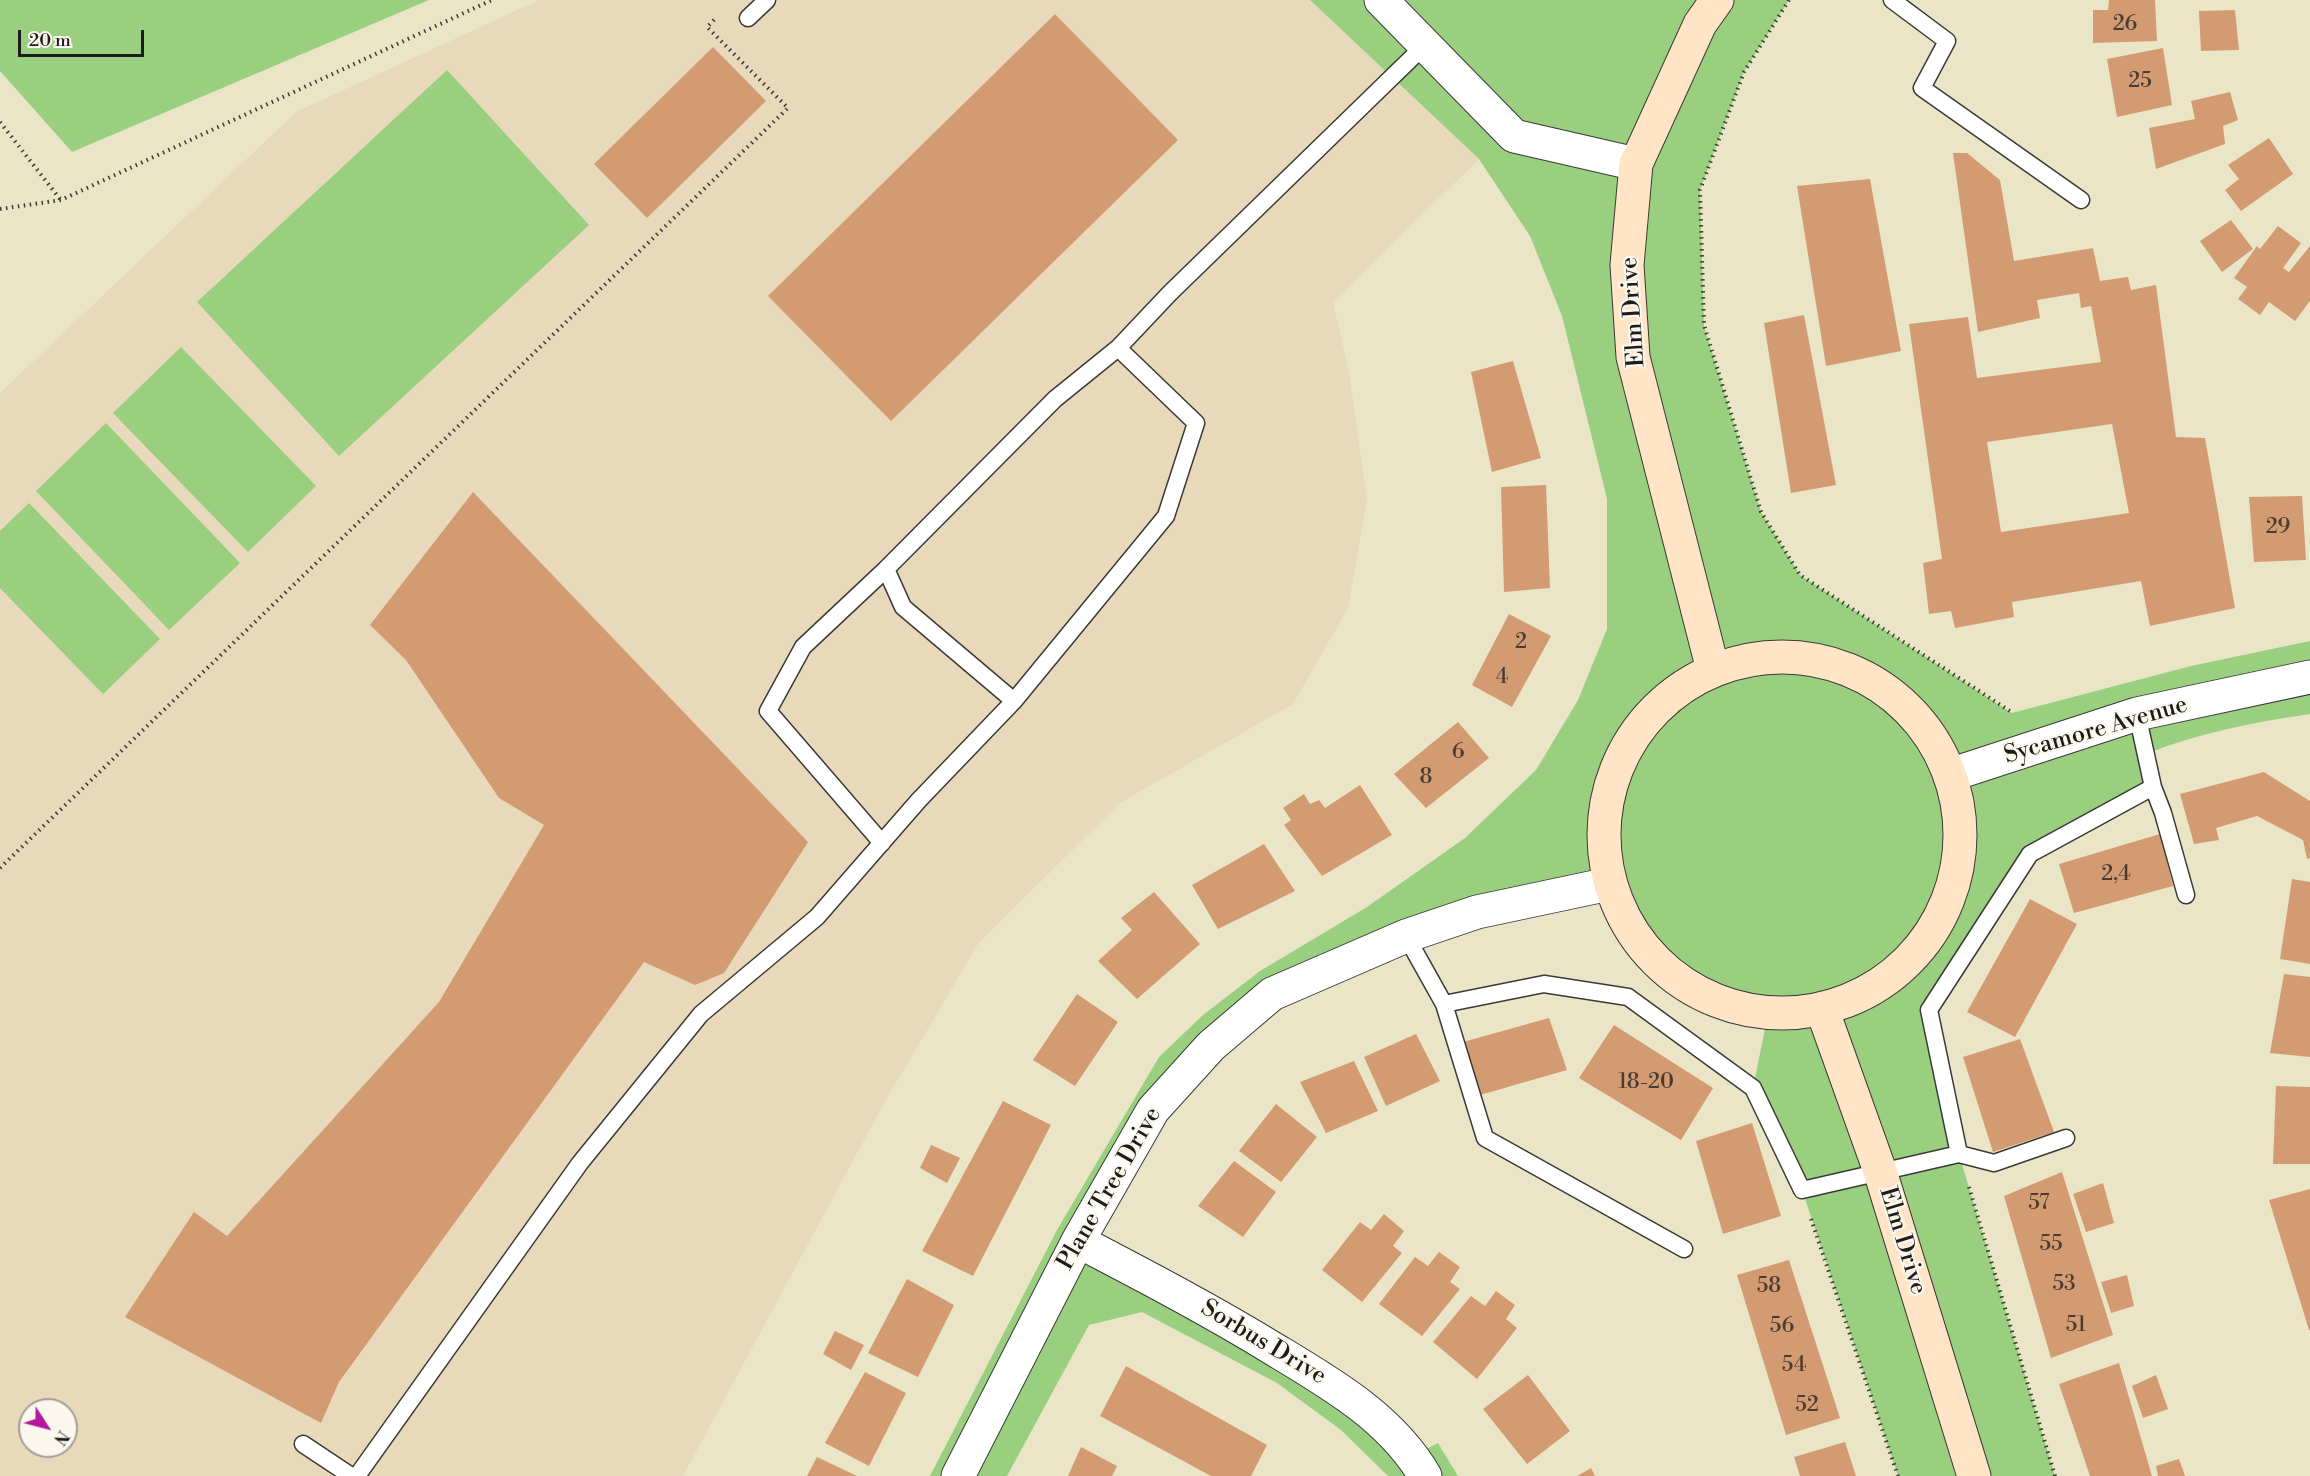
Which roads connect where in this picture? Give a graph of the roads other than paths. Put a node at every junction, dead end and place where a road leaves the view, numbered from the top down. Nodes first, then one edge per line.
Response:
1 (766, 0) edge
2 (1381, 0) edge
3 (1717, 0) edge
4 (1892, 0) edge
5 (748, 18) dead end
6 (1425, 45) junction
7 (1636, 164) junction
8 (2081, 200) dead end
9 (1118, 348) junction
10 (886, 569) junction
11 (1713, 670) junction
12 (2310, 677) edge
13 (1014, 701) junction
14 (2137, 714) junction
15 (1953, 774) junction
16 (2153, 788) junction
17 (882, 843) junction
18 (1609, 884) junction
19 (2186, 895) dead end
20 (1406, 936) junction
21 (1444, 1004) junction
22 (1822, 1010) junction
23 (2066, 1138) dead end
24 (1959, 1154) junction
25 (1880, 1171) junction
26 (1078, 1240) junction
27 (1684, 1249) dead end
28 (303, 1444) dead end
29 (351, 1476) edge
30 (357, 1476) edge
31 (958, 1476) edge
32 (1425, 1476) edge
33 (1974, 1476) edge

1 - 5 lane
2 - 6 street
3 - 7 street, Elm Drive
4 - 8 lane
6 - 7 street
6 - 9 lane
7 - 11 street, Elm Drive
9 - 10 lane
9 - 13 lane
10 - 13 lane
10 - 17 lane
11 - 15 street
11 - 18 street
12 - 14 street, Sycamore Avenue
13 - 17 lane
14 - 15 street, Sycamore Avenue
14 - 16 lane
15 - 22 street
16 - 19 lane
16 - 24 lane
17 - 30 lane
18 - 20 street, Plane Tree Drive
18 - 22 street
20 - 21 lane
20 - 26 street, Plane Tree Drive
21 - 25 lane
21 - 27 lane
22 - 25 street, Elm Drive
23 - 24 lane
24 - 25 lane
25 - 33 street, Elm Drive
26 - 31 street, Plane Tree Drive
26 - 32 street, Sorbus Drive
28 - 29 lane

